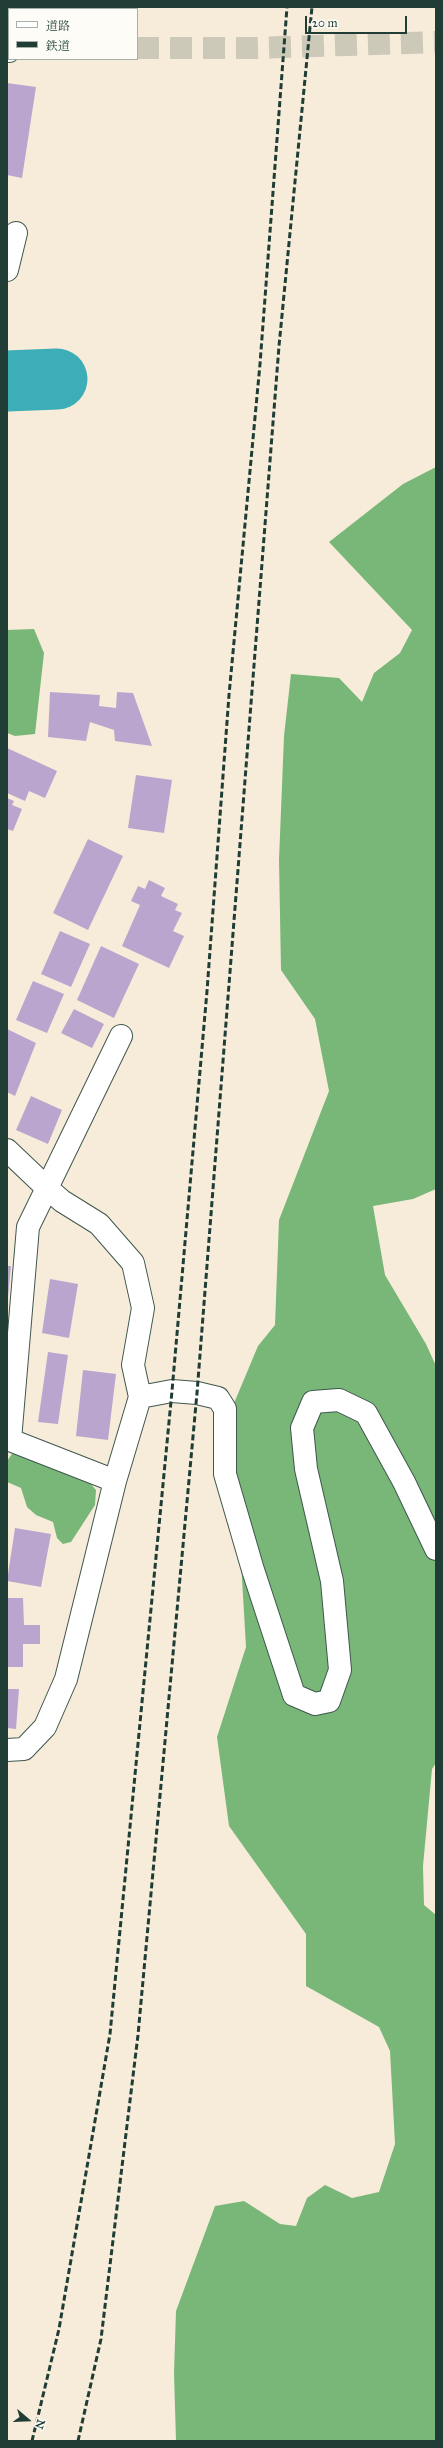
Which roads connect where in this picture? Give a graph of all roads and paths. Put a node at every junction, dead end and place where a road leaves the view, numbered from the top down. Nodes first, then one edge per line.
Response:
1 (16, 233) dead end
2 (7, 270) edge
3 (121, 1036) dead end
4 (7, 1150) edge
5 (47, 1188) junction
6 (140, 1397) junction
7 (115, 1482) junction
8 (436, 1549) edge
9 (7, 1750) edge

1 - 2 street
3 - 5 street
4 - 5 street
5 - 6 street
5 - 7 street
6 - 7 street
6 - 8 street
7 - 9 street

